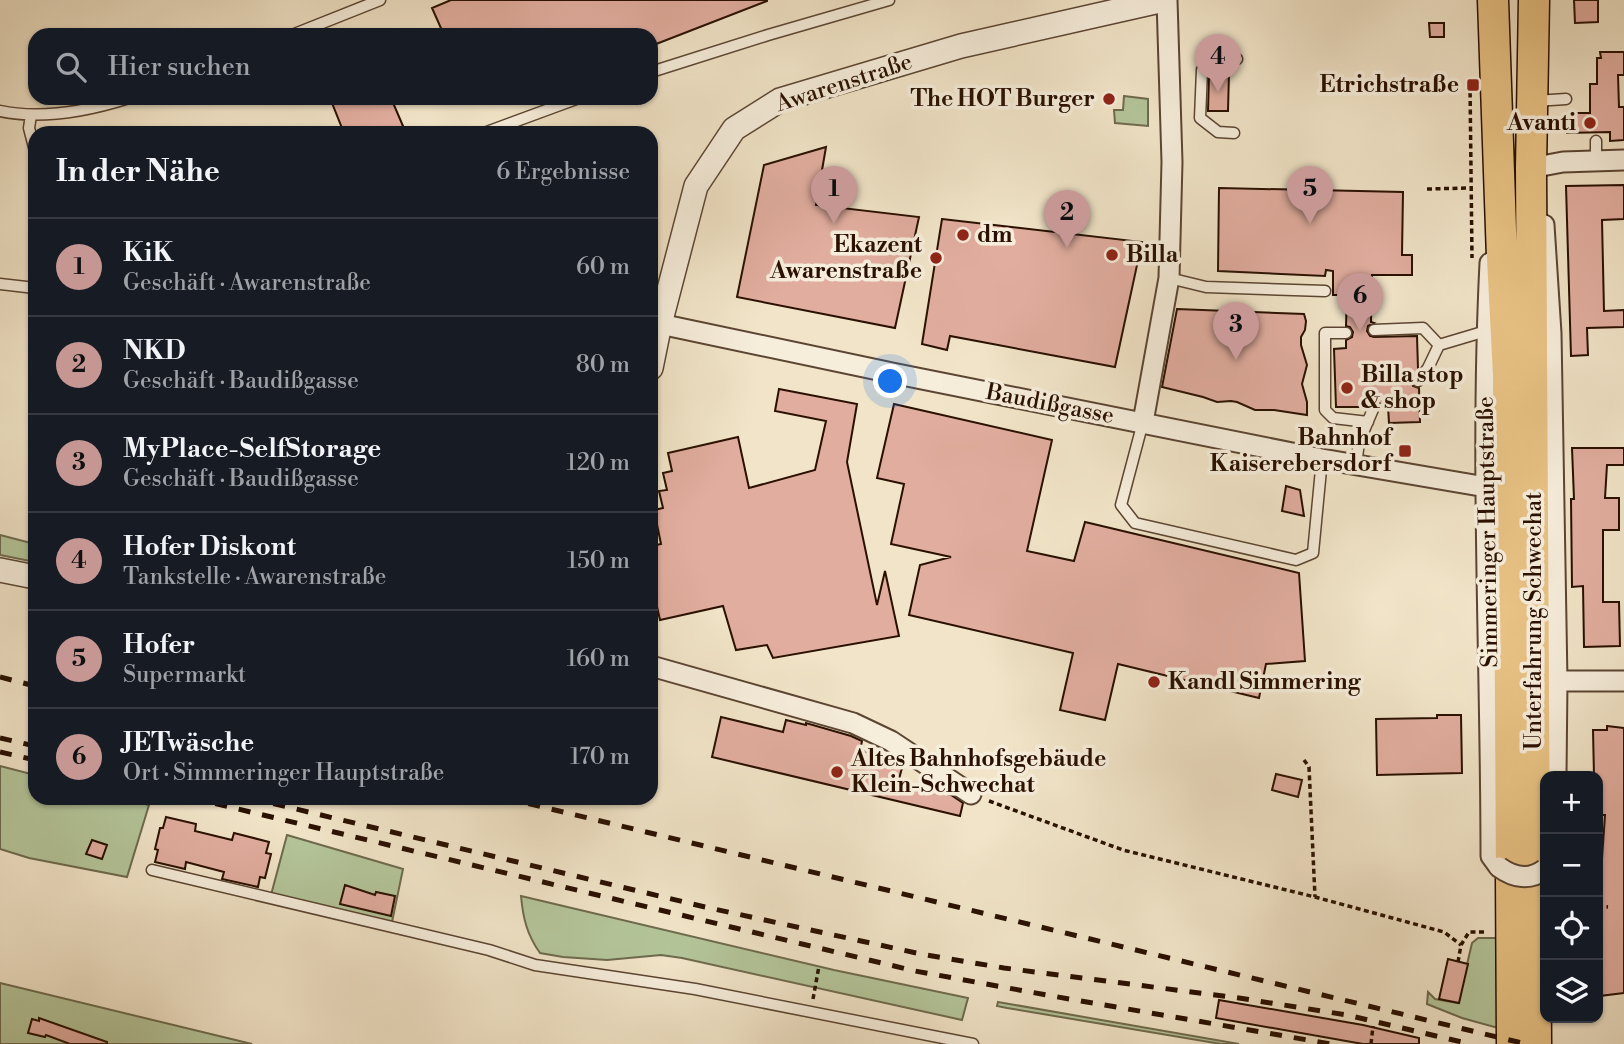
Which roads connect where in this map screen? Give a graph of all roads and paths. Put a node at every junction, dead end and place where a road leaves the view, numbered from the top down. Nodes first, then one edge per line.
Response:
1 (380, 0) edge
2 (889, 0) edge
3 (1165, 0) edge
4 (1493, 0) edge
5 (1534, 0) edge
6 (310, 28) edge
7 (1237, 59) dead end
8 (658, 70) edge
9 (1470, 76) dead end
10 (1566, 99) dead end
11 (1532, 101) junction
12 (107, 105) edge
13 (560, 105) edge
14 (0, 111) edge
15 (31, 115) junction
16 (29, 126) edge
17 (503, 126) edge
18 (1234, 133) dead end
19 (1499, 144) junction
20 (1624, 160) edge
21 (1531, 168) junction
22 (1471, 188) junction
23 (1427, 189) dead end
24 (1472, 268) dead end
25 (1169, 278) junction
26 (0, 284) edge
27 (28, 287) edge
28 (1325, 290) dead end
29 (660, 324) junction
30 (1374, 330) dead end
31 (1486, 331) junction
32 (1346, 333) dead end
33 (658, 334) edge
34 (1439, 345) junction
35 (1418, 382) dead end
36 (1374, 407) dead end
37 (1520, 409) junction
38 (1143, 422) junction
39 (1368, 422) junction
40 (1322, 458) junction
41 (1356, 465) junction
42 (1486, 487) junction
43 (0, 570) edge
44 (28, 576) edge
45 (658, 668) edge
46 (1557, 681) junction
47 (1624, 681) edge
48 (1304, 760) dead end
49 (1556, 771) edge
50 (971, 794) joint
51 (152, 870) dead end
52 (1540, 873) edge
53 (1315, 897) junction
54 (1603, 906) edge
55 (1608, 907) dead end
56 (1495, 931) dead end
57 (1461, 945) junction
58 (1458, 962) dead end
59 (819, 968) dead end
60 (816, 984) dead end
61 (1373, 1026) dead end
62 (973, 1044) edge
63 (1371, 1044) edge
64 (1512, 1044) edge
65 (1536, 1044) edge

1 - 6 lane
2 - 8 lane
3 - 25 street
3 - 29 street, Awarenstraße
4 - 19 main road, Simmeringer Hauptstraße
5 - 11 main road, Simmeringer Hauptstraße
7 - 18 lane
9 - 22 path
10 - 11 lane
11 - 21 main road, Simmeringer Hauptstraße
12 - 15 lane
13 - 17 lane
14 - 15 lane
15 - 16 lane
19 - 31 street, Simmeringer Hauptstraße
19 - 37 main road, Simmeringer Hauptstraße
20 - 21 street
21 - 37 main road, Simmeringer Hauptstraße
21 - 46 street, Simmeringer Hauptstraße
22 - 23 path
22 - 24 path
25 - 28 lane
25 - 38 street
26 - 27 lane
29 - 33 street
29 - 38 street, Baudißgasse
30 - 34 lane
31 - 34 lane
31 - 42 street, Simmeringer Hauptstraße
32 - 39 lane
34 - 35 lane
36 - 39 lane
37 - 64 main road, Unterfahrung Schwechat
37 - 65 main road, Unterfahrung Schwechat
38 - 40 street, Baudißgasse
38 - 40 lane
39 - 41 lane
40 - 41 street, Baudißgasse
41 - 42 street, Baudißgasse
42 - 52 street, Simmeringer Hauptstraße, bridge
43 - 44 street
45 - 50 street
46 - 47 street
46 - 49 street, Simmeringer Hauptstraße
48 - 53 path
50 - 53 path
51 - 62 lane
53 - 57 path
54 - 55 path
56 - 57 path
57 - 58 path
59 - 60 path
61 - 63 path

